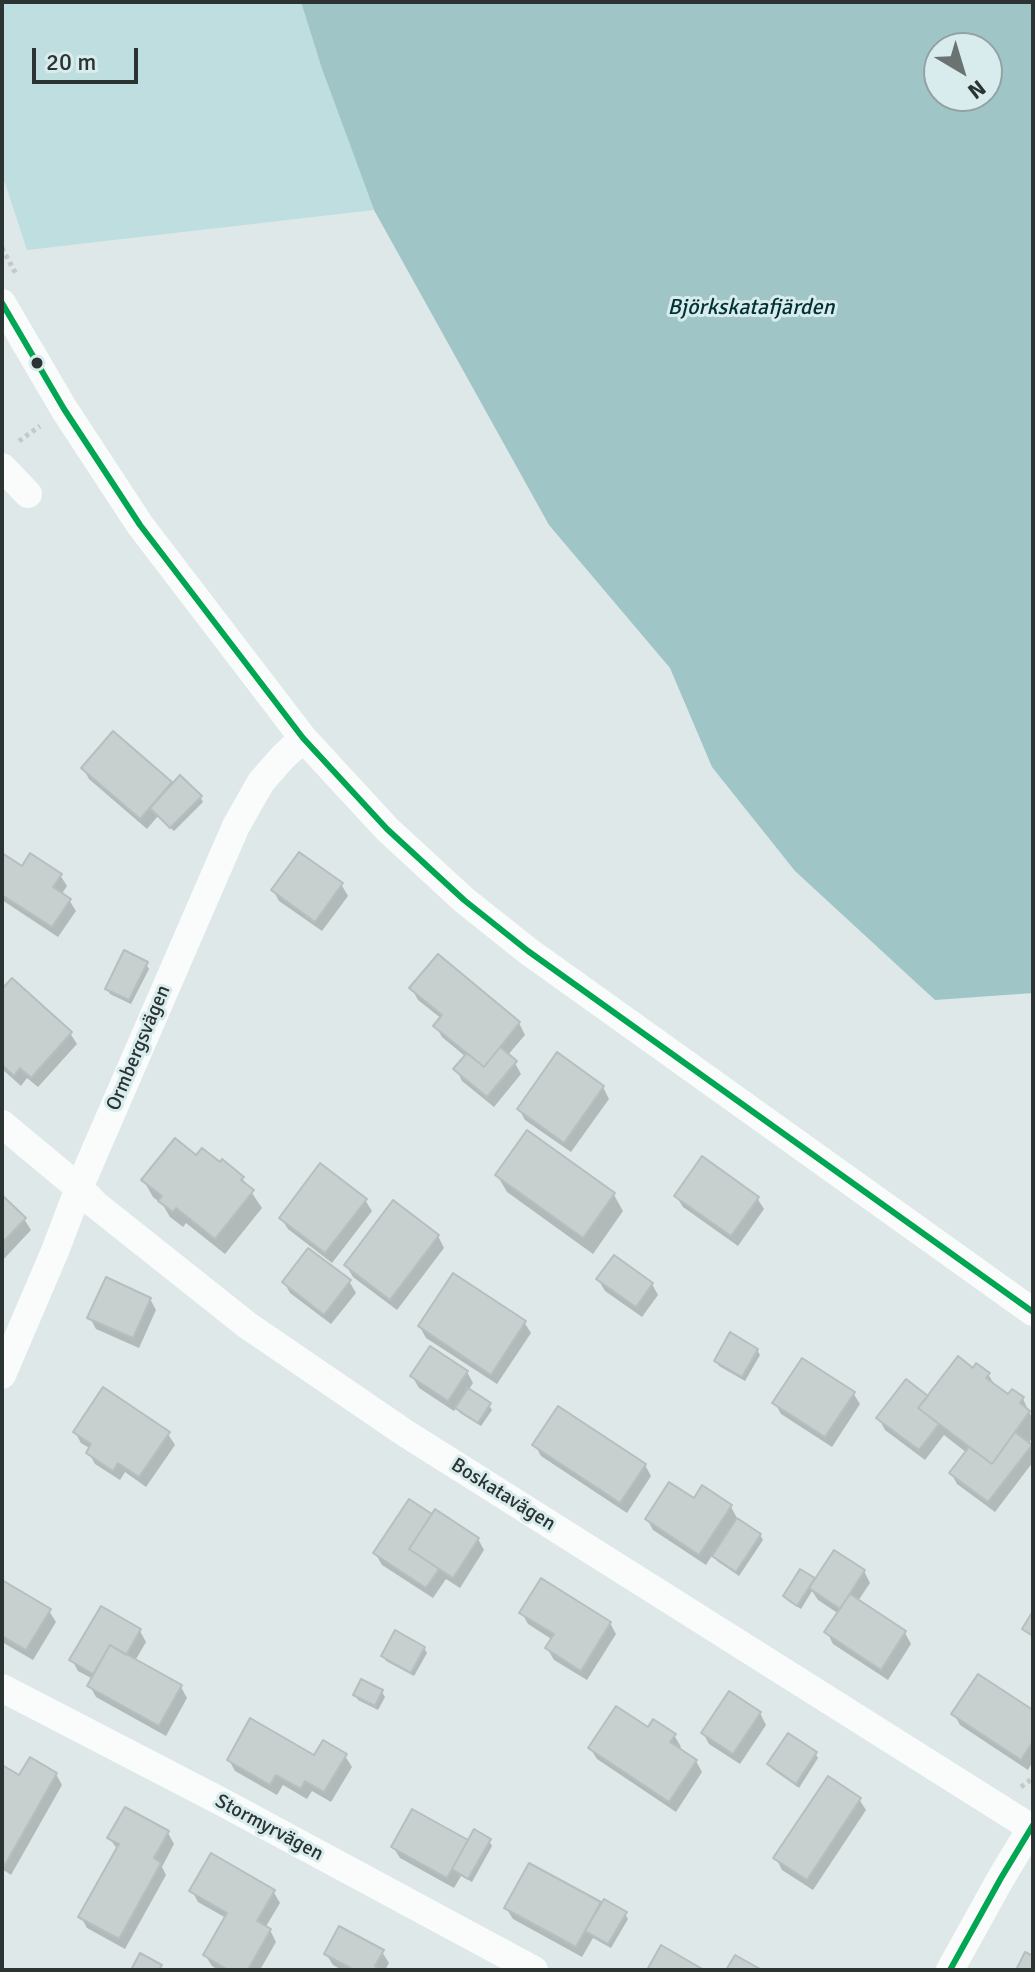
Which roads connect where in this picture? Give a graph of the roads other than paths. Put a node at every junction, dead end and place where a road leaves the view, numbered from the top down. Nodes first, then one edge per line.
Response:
1 (2, 303) edge
2 (7, 456) edge
3 (28, 494) dead end
4 (303, 738) junction
5 (2, 1124) edge
6 (79, 1188) junction
7 (1033, 1312) edge
8 (2, 1375) edge
9 (2, 1688) edge
10 (1033, 1827) edge
11 (534, 1970) edge
12 (950, 1970) edge

1 - 4 street
2 - 3 street
4 - 6 street, Ormbergsvägen
4 - 7 street
5 - 6 street, Boskatavägen
6 - 8 street, Ormbergsvägen
6 - 10 street, Boskatavägen
9 - 11 street, Stormyrvägen
10 - 12 street

